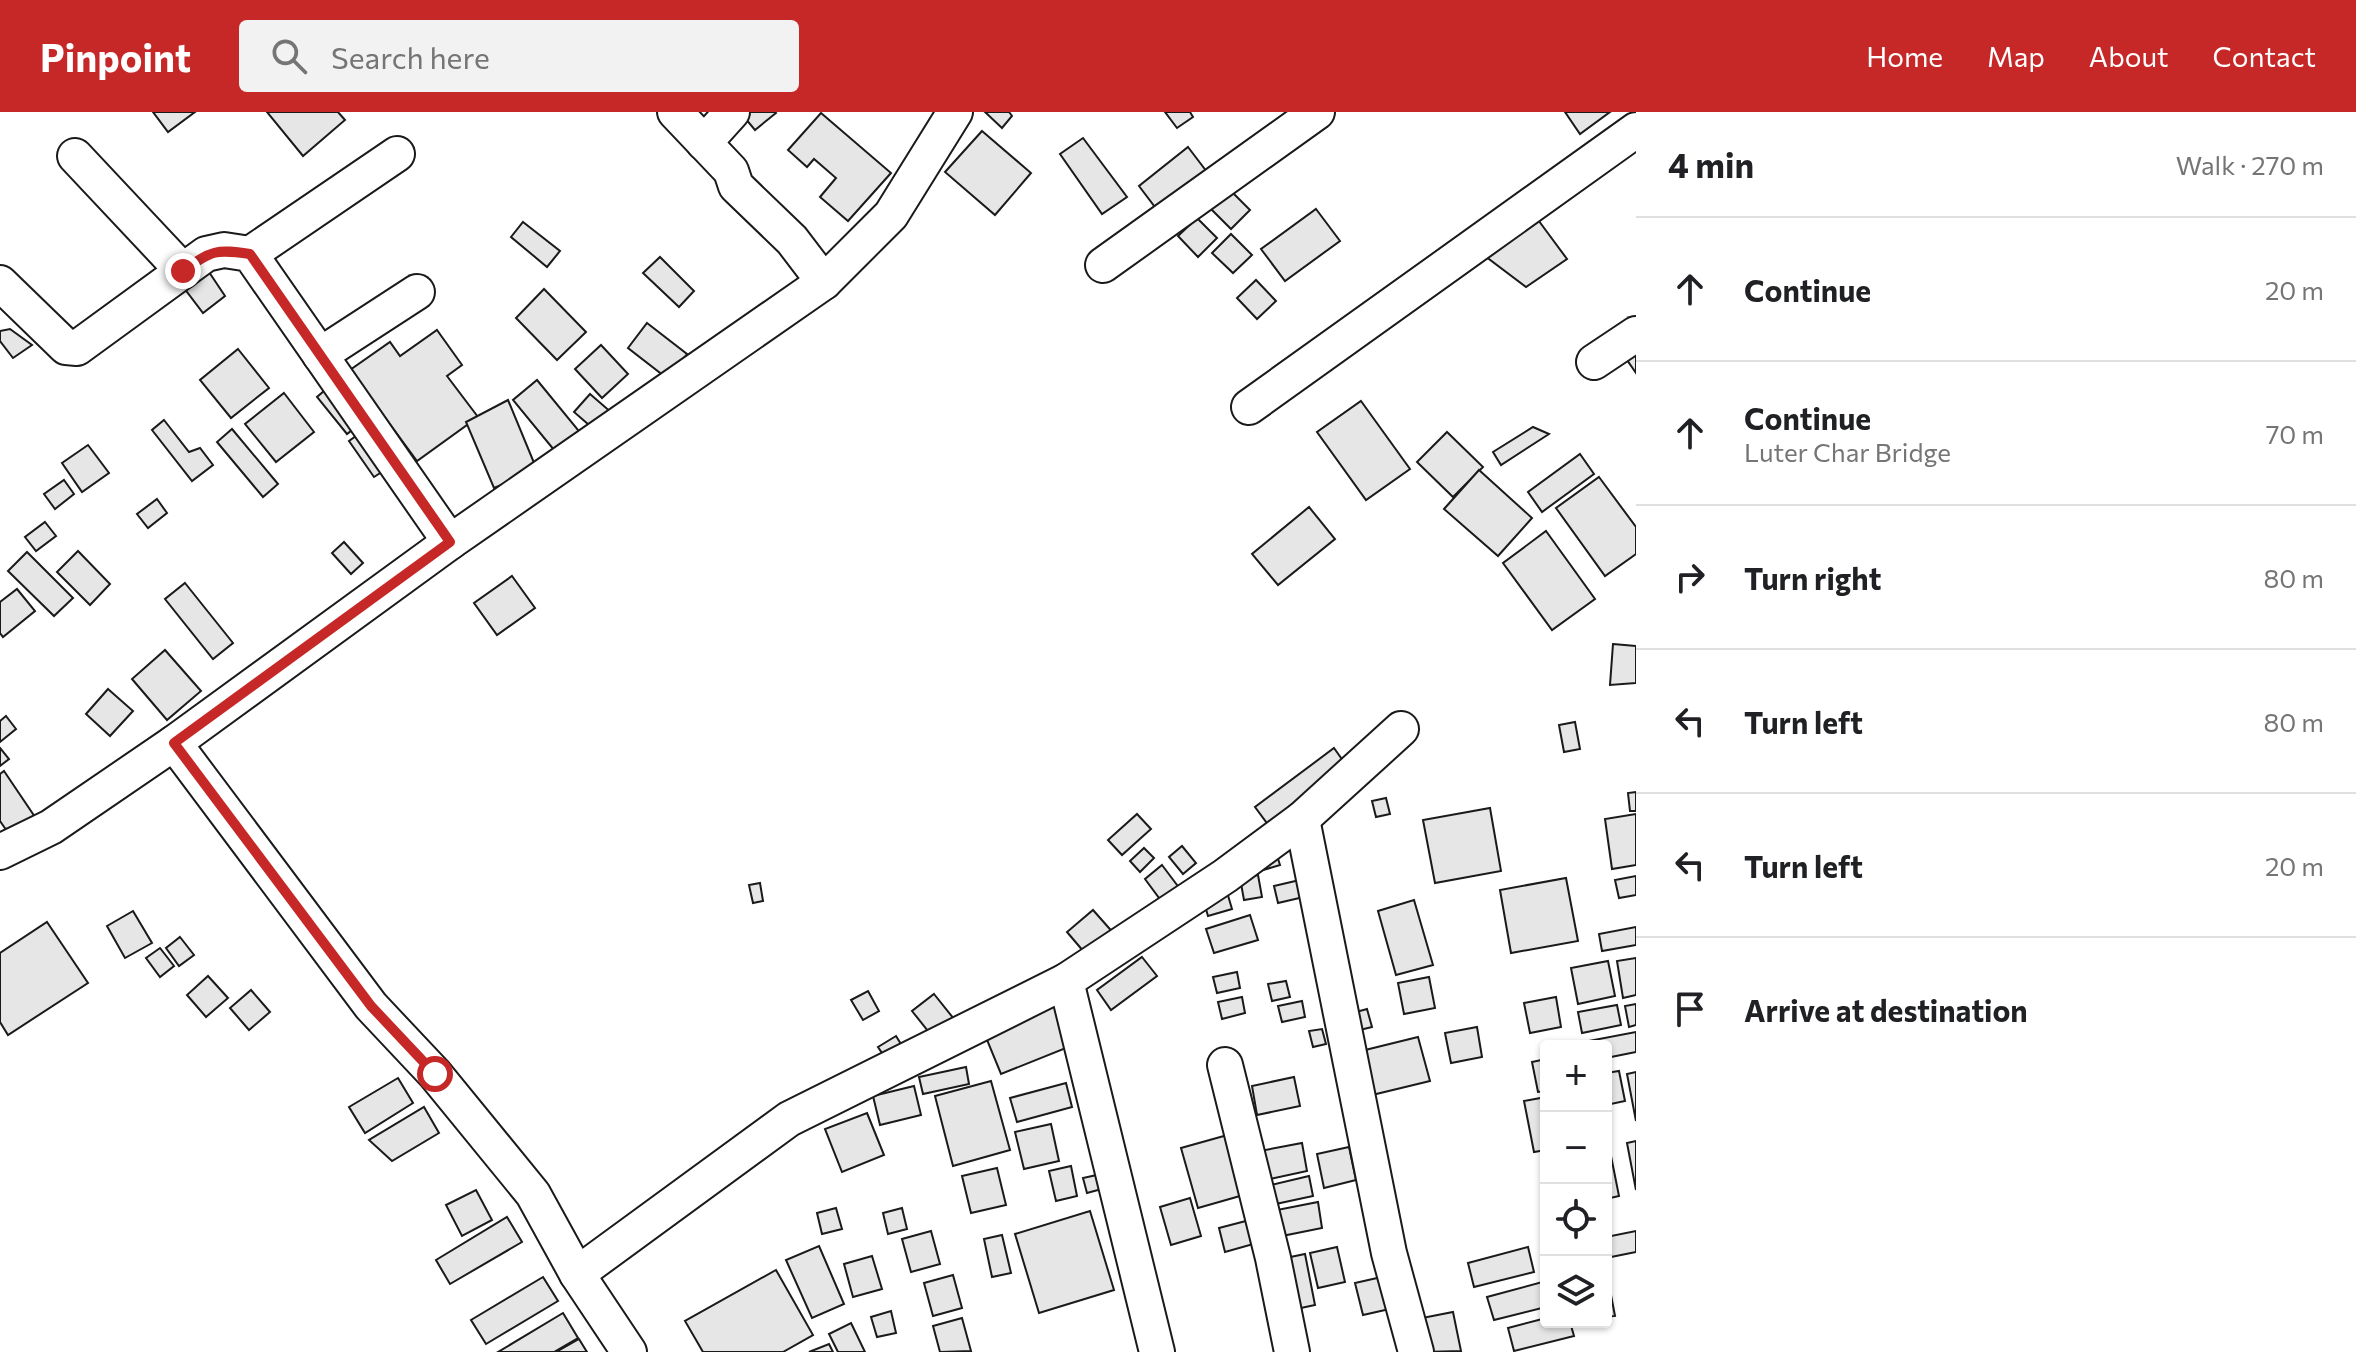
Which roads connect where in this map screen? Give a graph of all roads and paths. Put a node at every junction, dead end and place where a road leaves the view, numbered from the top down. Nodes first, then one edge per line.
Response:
1 (675, 112) edge
2 (732, 112) edge
3 (955, 112) edge
4 (1317, 112) edge
5 (1636, 130) edge
6 (704, 143) junction
7 (397, 154) dead end
8 (75, 156) dead end
9 (250, 254) junction
10 (1103, 265) dead end
11 (183, 271) junction
12 (824, 282) junction
13 (0, 283) edge
14 (417, 292) dead end
15 (1636, 334) edge
16 (320, 355) junction
17 (1594, 362) dead end
18 (1249, 407) dead end
19 (450, 542) junction
20 (1401, 729) dead end
21 (174, 743) junction
22 (1302, 819) junction
23 (0, 852) edge
24 (1066, 981) junction
25 (1225, 1065) dead end
26 (577, 1274) junction
27 (629, 1352) edge
28 (1157, 1352) edge
29 (1292, 1352) edge
30 (1416, 1352) edge

1 - 6 street
2 - 6 street
3 - 12 street
4 - 10 street
5 - 18 street
6 - 12 street
7 - 9 street
8 - 11 street
9 - 11 street
9 - 16 street
11 - 13 street
12 - 19 street
14 - 16 street
15 - 17 street
16 - 19 street
19 - 21 street
20 - 22 street
21 - 23 street
21 - 26 street
22 - 24 street
22 - 30 street
24 - 26 street
24 - 28 street
25 - 29 street
26 - 27 street

